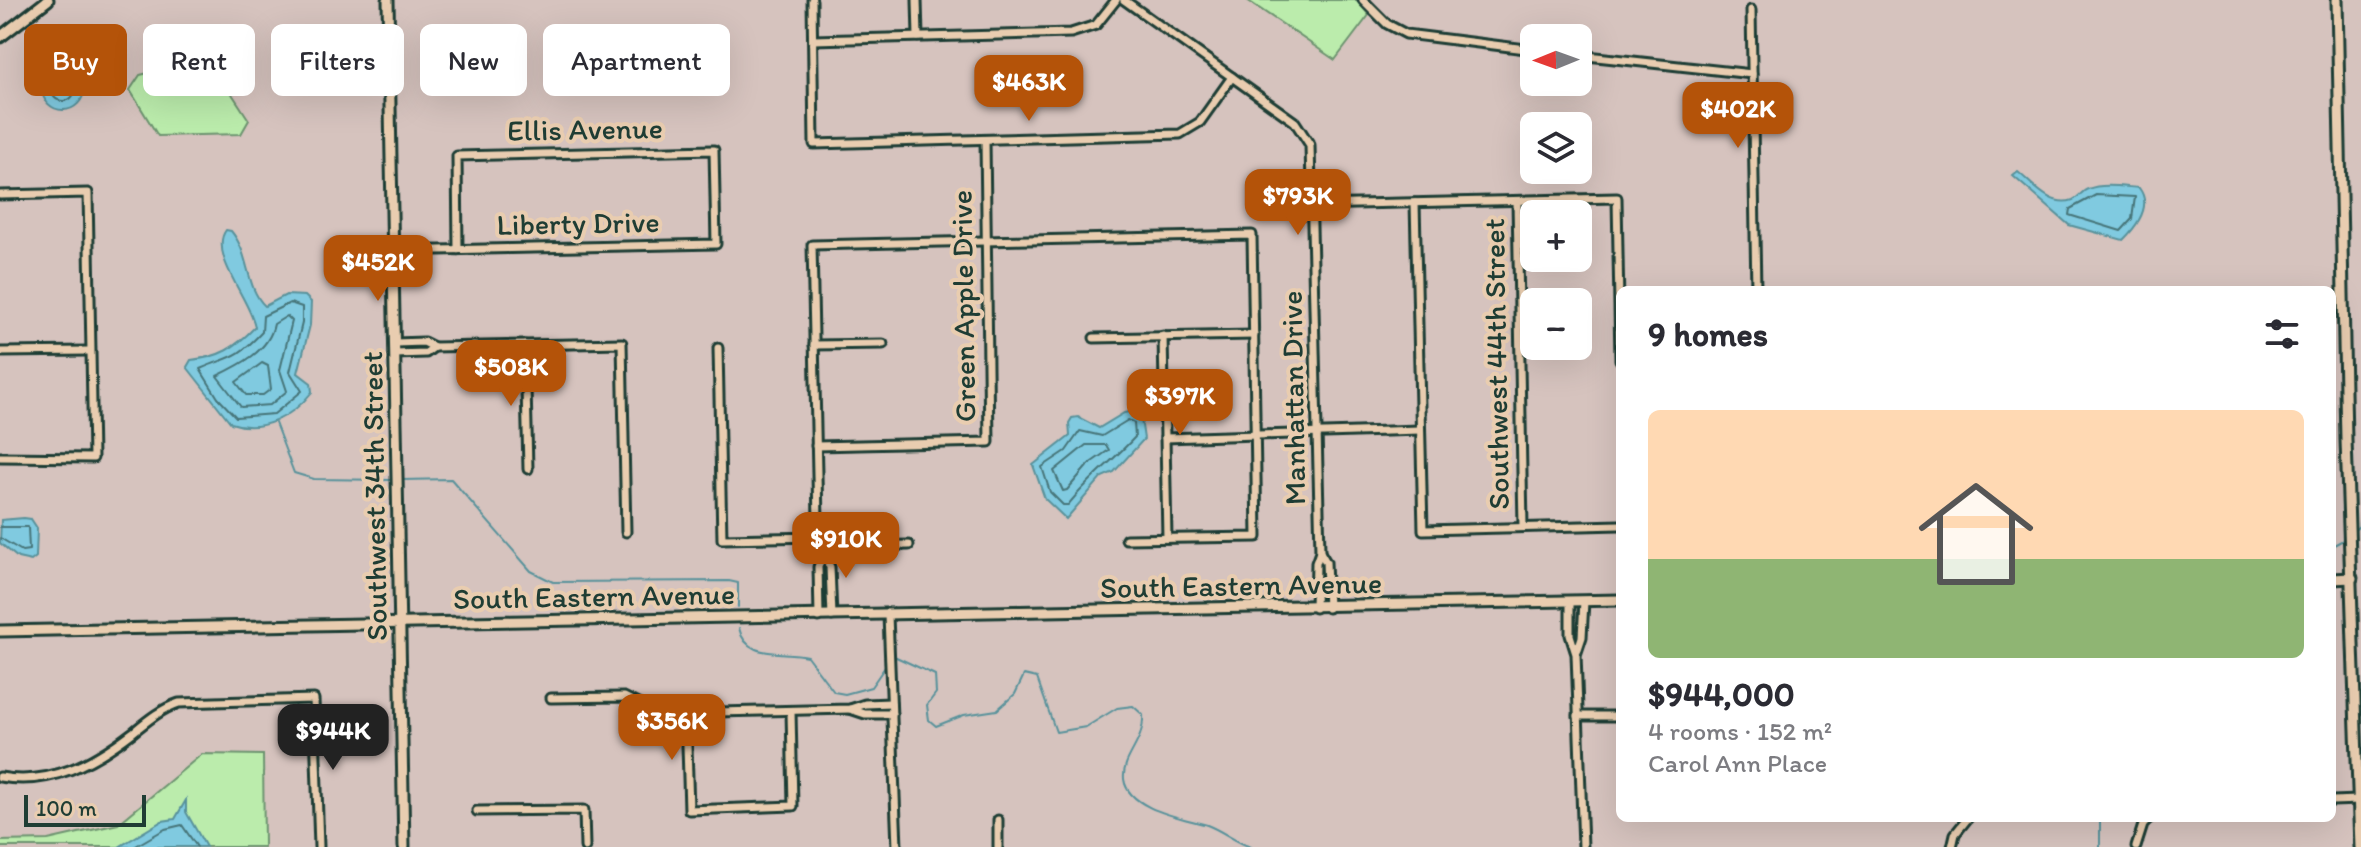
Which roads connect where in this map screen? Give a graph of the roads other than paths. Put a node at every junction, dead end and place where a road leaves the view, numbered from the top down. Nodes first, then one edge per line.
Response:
1 (48, 0) edge
2 (388, 0) edge
3 (812, 0) edge
4 (917, 0) edge
5 (1116, 0) edge
6 (1124, 0) edge
7 (1363, 0) edge
8 (2337, 0) edge
9 (1751, 10) dead end
10 (0, 37) edge
11 (918, 37) junction
12 (813, 40) junction
13 (1520, 48) edge
14 (1592, 57) edge
15 (1752, 74) junction
16 (1232, 77) junction
17 (985, 140) junction
18 (0, 195) edge
19 (1517, 201) junction
20 (1415, 203) junction
21 (1312, 205) junction
22 (986, 241) junction
23 (716, 244) joint
24 (458, 250) junction
25 (393, 251) junction
26 (1619, 286) edge
27 (1756, 286) edge
28 (1254, 335) junction
29 (1163, 336) junction
30 (1094, 338) dead end
31 (883, 344) dead end
32 (525, 345) junction
33 (814, 345) junction
34 (718, 348) dead end
35 (395, 349) junction
36 (89, 351) junction
37 (0, 352) edge
38 (1420, 430) junction
39 (1318, 434) junction
40 (1256, 436) junction
41 (1165, 438) junction
42 (816, 446) junction
43 (0, 457) edge
44 (528, 469) dead end
45 (1616, 525) edge
46 (1523, 527) junction
47 (626, 532) dead end
48 (820, 537) junction
49 (1167, 538) junction
50 (1126, 539) dead end
51 (909, 545) dead end
52 (822, 551) junction
53 (1320, 552) junction
54 (2357, 578) edge
55 (2336, 579) edge
56 (1616, 600) edge
57 (1584, 601) junction
58 (1570, 602) junction
59 (1315, 608) junction
60 (1328, 608) junction
61 (888, 615) junction
62 (832, 616) junction
63 (819, 617) junction
64 (400, 623) junction
65 (0, 631) edge
66 (1576, 654) junction
67 (551, 698) dead end
68 (891, 703) junction
69 (850, 709) junction
70 (791, 711) junction
71 (686, 713) junction
72 (892, 714) junction
73 (1578, 716) junction
74 (1616, 716) edge
75 (0, 777) edge
76 (2359, 800) junction
77 (2336, 801) edge
78 (477, 811) dead end
79 (998, 820) dead end
80 (1965, 822) edge
81 (2146, 822) edge
82 (319, 847) edge
83 (404, 847) edge
84 (585, 847) edge
85 (897, 847) edge
86 (998, 847) edge
87 (1583, 847) edge
88 (1952, 847) edge
89 (2136, 847) edge
90 (2360, 847) edge

1 - 10 street
2 - 25 street, Southwest 34th Street
3 - 12 street
4 - 11 street
5 - 11 street
6 - 16 street, Manhattan Drive
7 - 13 street
8 - 54 street
9 - 15 street
11 - 12 street
12 - 17 street
14 - 15 street
15 - 27 street
16 - 17 street
16 - 21 street, Manhattan Drive
17 - 22 street, Green Apple Drive
18 - 36 street
19 - 20 street
19 - 26 street
19 - 46 street, Southwest 44th Street
20 - 21 street
20 - 38 street
21 - 39 street, Manhattan Drive
22 - 28 street
22 - 33 street
22 - 42 street, Green Apple Drive
23 - 24 street, Liberty Drive
23 - 24 street, Ellis Avenue
24 - 25 street, Liberty Drive
25 - 35 street, Southwest 34th Street
28 - 29 street
28 - 40 street
29 - 30 street
29 - 41 street
31 - 33 street
32 - 35 street
32 - 44 street
32 - 47 street
33 - 42 street
34 - 48 street
35 - 64 street, Southwest 34th Street
36 - 37 street
36 - 43 street
38 - 39 street
38 - 46 street
39 - 40 street
39 - 53 street, Manhattan Drive
40 - 41 street
40 - 49 street
41 - 49 street
42 - 48 street
45 - 46 street
48 - 52 street
49 - 50 street
51 - 52 street
52 - 62 street
52 - 63 street
53 - 59 street, Manhattan Drive
53 - 60 street, Manhattan Drive
54 - 55 street
54 - 76 street
56 - 57 street, South Eastern Avenue
57 - 58 street, South Eastern Avenue
57 - 66 street
58 - 60 street, South Eastern Avenue
58 - 66 street
59 - 60 street, South Eastern Avenue
59 - 61 street, South Eastern Avenue
61 - 62 street, South Eastern Avenue
61 - 68 street
62 - 63 street, South Eastern Avenue
63 - 64 street, South Eastern Avenue
64 - 65 street, South Eastern Avenue
64 - 83 street, Southwest 34th Street
66 - 73 street
67 - 71 street
68 - 69 street
68 - 72 street
69 - 70 street
69 - 72 street
70 - 71 street
70 - 71 street
72 - 85 street
73 - 74 street
73 - 87 street
75 - 82 street
76 - 77 street
76 - 90 street
78 - 84 street
79 - 86 street
80 - 88 street
81 - 89 street

